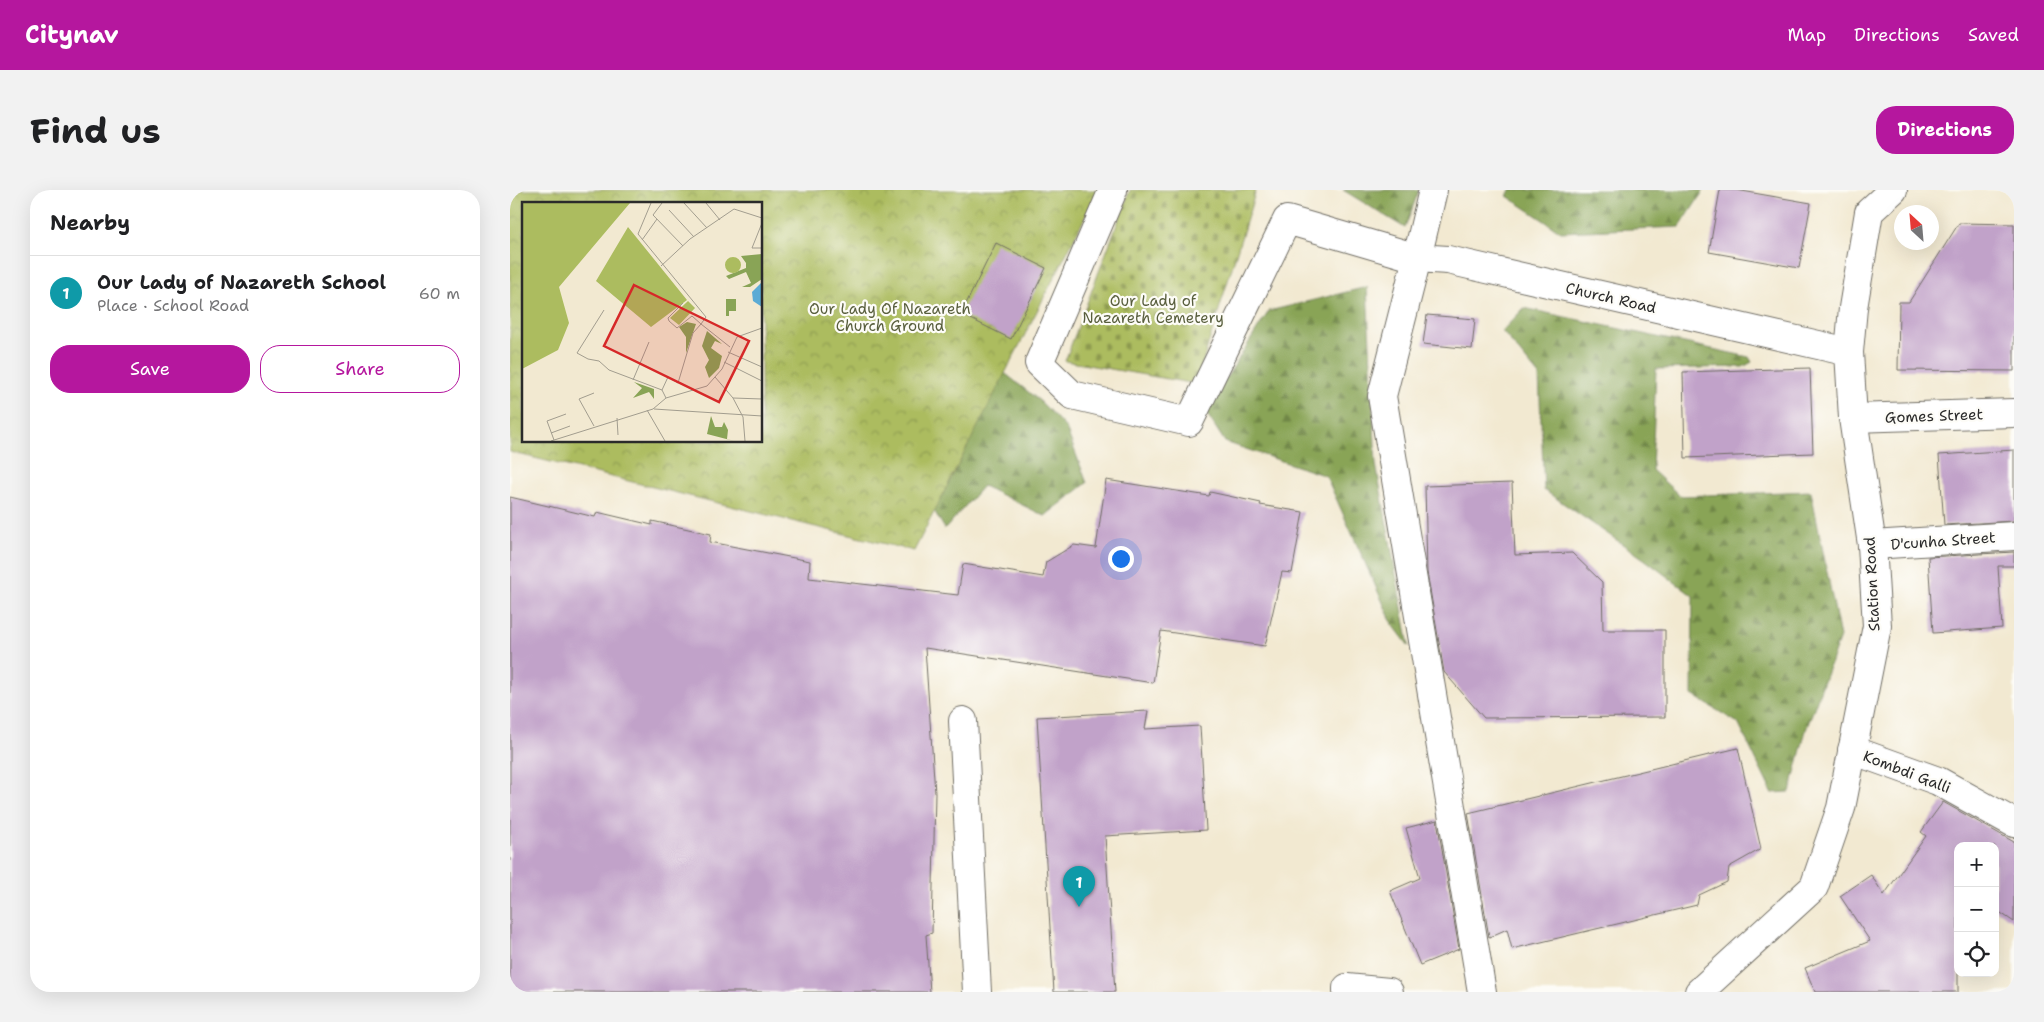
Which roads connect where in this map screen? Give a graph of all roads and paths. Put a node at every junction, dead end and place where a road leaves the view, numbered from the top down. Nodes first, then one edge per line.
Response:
1 (1114, 190) edge
2 (1893, 190) edge
3 (1430, 202) edge
4 (1417, 258) junction
5 (1849, 352) junction
6 (2014, 413) edge
7 (1854, 418) junction
8 (2014, 536) edge
9 (1872, 545) junction
10 (963, 721) dead end
11 (1852, 750) junction
12 (2014, 823) edge
13 (1347, 990) edge
14 (977, 992) edge
15 (1389, 992) edge
16 (1482, 992) edge
17 (1699, 992) edge

1 - 4 street, Church Road
2 - 5 street, Station Road
3 - 4 street
4 - 5 street, Church Road
4 - 16 street
5 - 7 street, Station Road
6 - 7 street, Gomes Street
7 - 9 street, Station Road
8 - 9 street, D'cunha Street
9 - 11 street, Station Road
10 - 14 street
11 - 12 street, Kombdi Galli
11 - 17 street, Station Road
13 - 15 street

